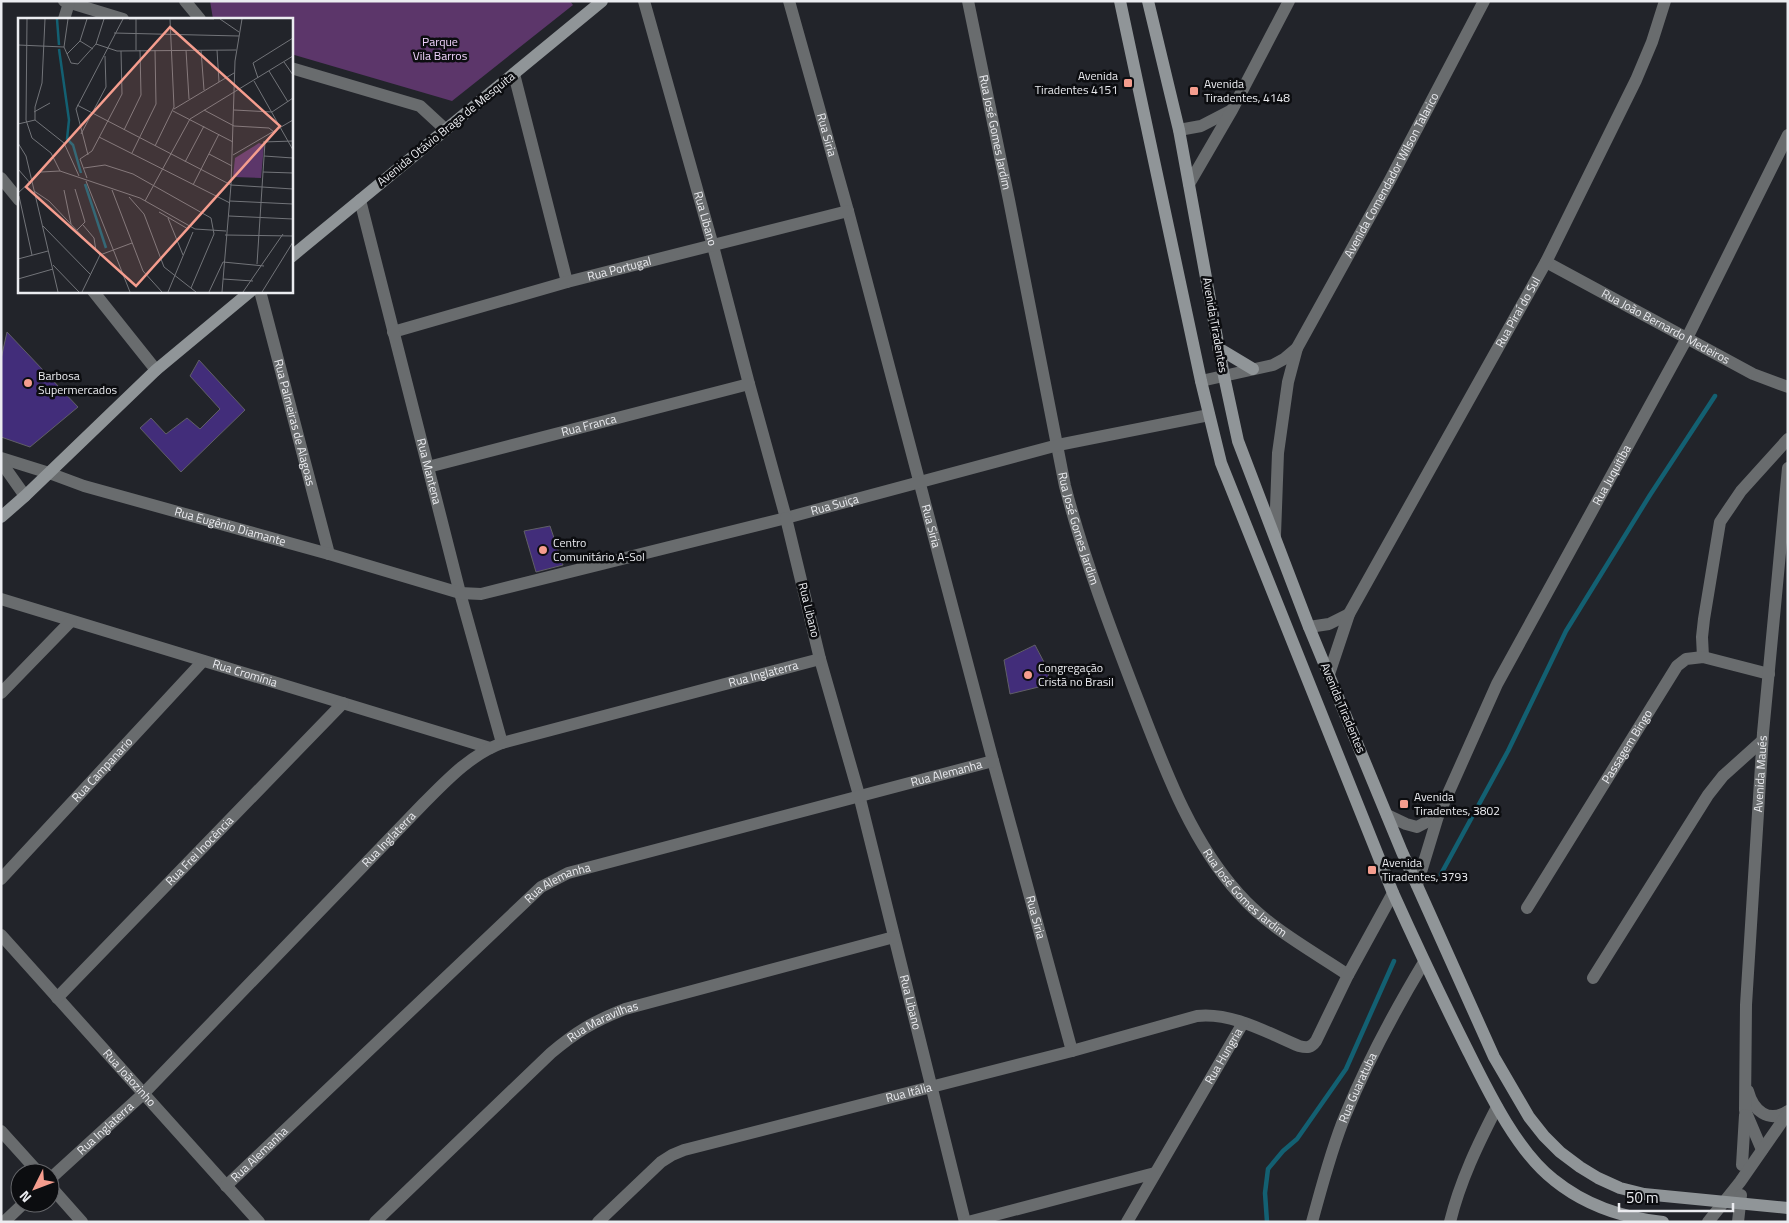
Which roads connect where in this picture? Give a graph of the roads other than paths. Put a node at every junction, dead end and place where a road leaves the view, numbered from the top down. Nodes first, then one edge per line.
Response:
1 (602, 1) edge
2 (644, 1) edge
3 (789, 1) edge
4 (968, 1) edge
5 (1120, 1) edge
6 (1148, 1) edge
7 (1289, 1) edge
8 (1484, 1) edge
9 (1665, 1) edge
10 (66, 2) edge
11 (187, 2) edge
12 (64, 18) edge
13 (120, 18) edge
14 (199, 18) edge
15 (292, 68) edge
16 (514, 74) junction
17 (1232, 110) junction
18 (446, 130) junction
19 (1179, 130) junction
20 (1788, 134) edge
21 (1, 178) edge
22 (1189, 184) junction
23 (18, 199) edge
24 (360, 200) junction
25 (848, 211) junction
26 (713, 246) junction
27 (292, 257) edge
28 (1546, 262) junction
29 (567, 282) junction
30 (94, 292) edge
31 (250, 292) edge
32 (260, 292) edge
33 (393, 332) junction
34 (1687, 338) junction
35 (1218, 348) junction
36 (1298, 348) junction
37 (1253, 369) junction
38 (156, 370) junction
39 (1224, 376) junction
40 (1201, 381) junction
41 (749, 384) junction
42 (1788, 387) edge
43 (1209, 414) junction
44 (1788, 439) edge
45 (1058, 445) junction
46 (1, 458) edge
47 (1, 462) edge
48 (428, 467) junction
49 (1788, 468) edge
50 (49, 473) junction
51 (918, 482) junction
52 (25, 496) junction
53 (1, 516) edge
54 (786, 518) junction
55 (1275, 535) junction
56 (329, 554) junction
57 (460, 593) junction
58 (1, 599) edge
59 (1349, 614) junction
60 (71, 622) junction
61 (1309, 627) junction
62 (1703, 657) junction
63 (820, 659) junction
64 (203, 660) junction
65 (1329, 674) junction
66 (1768, 674) junction
67 (1, 693) edge
68 (343, 703) junction
69 (1762, 741) junction
70 (502, 743) junction
71 (490, 748) junction
72 (993, 761) junction
73 (859, 795) junction
74 (1387, 815) junction
75 (1438, 816) junction
76 (1, 879) edge
77 (1417, 885) junction
78 (1393, 894) junction
79 (1527, 908) dead end
80 (1, 935) edge
81 (894, 938) junction
82 (1424, 962) junction
83 (1348, 975) junction
84 (1593, 978) dead end
85 (57, 998) junction
86 (1243, 1022) junction
87 (1072, 1051) junction
88 (1744, 1081) junction
89 (930, 1086) junction
90 (143, 1094) junction
91 (1497, 1107) junction
92 (1745, 1110) junction
93 (1788, 1112) edge
94 (1, 1131) edge
95 (1762, 1150) junction
96 (30, 1163) edge
97 (1742, 1166) dead end
98 (60, 1170) edge
99 (1155, 1173) junction
100 (1740, 1182) junction
101 (226, 1186) junction
102 (60, 1197) edge
103 (1724, 1201) junction
104 (1741, 1204) junction
105 (1788, 1208) edge
106 (13, 1213) edge
107 (4, 1222) edge
108 (82, 1222) edge
109 (259, 1222) edge
110 (375, 1222) edge
111 (598, 1222) edge
112 (966, 1222) edge
113 (1128, 1222) edge
114 (1312, 1222) edge
115 (1450, 1222) edge
116 (1663, 1222) edge
117 (1708, 1222) edge
118 (1738, 1222) edge

1 - 16 main road, Avenida Otávio Braga de Mesquita
2 - 26 street, Rua Libano
3 - 25 street, Rua Siria
4 - 45 street, Rua José Gomes Jardim
5 - 40 main road, Avenida Tiradentes
6 - 19 main road, Avenida Tiradentes
7 - 17 street
8 - 36 street, Avenida Comendador Wilson Talarico
9 - 28 street, Rua Piraí do Sul
10 - 12 street
10 - 13 street
11 - 14 street
15 - 18 street
16 - 18 main road, Avenida Otávio Braga de Mesquita
16 - 29 street
17 - 19 street
17 - 22 street
18 - 24 main road, Avenida Otávio Braga de Mesquita
19 - 22 main road, Avenida Tiradentes
20 - 34 street, Rua Juquitiba
21 - 23 street
22 - 35 main road, Avenida Tiradentes
24 - 27 main road, Avenida Otávio Braga de Mesquita
24 - 33 street, Rua Mantena
25 - 26 street, Rua Portugal
25 - 51 street, Rua Siria
26 - 29 street, Rua Portugal
26 - 41 street, Rua Libano
28 - 34 street, Rua João Bernardo Medeiros
28 - 59 street, Rua Piraí do Sul
29 - 33 street, Rua Portugal
30 - 38 street
31 - 38 main road
32 - 56 street, Rua Palmeiras de Alagoas
33 - 48 street, Rua Mantena
34 - 42 street, Rua João Bernardo Medeiros
34 - 75 street, Rua Juquitiba
35 - 37 main road
35 - 39 main road, Avenida Tiradentes
36 - 37 street, Avenida Comendador Wilson Talarico
36 - 55 street, Avenida Comendador Wilson Talarico
37 - 39 street, Avenida Comendador Wilson Talarico
38 - 50 main road
39 - 40 street, Avenida Comendador Wilson Talarico
39 - 55 main road, Avenida Tiradentes
40 - 43 main road, Avenida Tiradentes
41 - 48 street, Rua Franca
41 - 54 street, Rua Libano
43 - 45 street, Rua Suiça
43 - 78 main road, Avenida Tiradentes
44 - 62 street
45 - 51 street, Rua Suiça
45 - 83 street, Rua José Gomes Jardim
46 - 50 street, Rua Eugênio Diamante
47 - 52 street
48 - 57 street, Rua Mantena
49 - 66 street, Avenida Maués
50 - 52 main road
50 - 56 street, Rua Eugênio Diamante
51 - 54 street, Rua Suiça
51 - 72 street, Rua Siria
52 - 53 main road
54 - 57 street, Rua Suiça
54 - 63 street, Rua Libano
55 - 61 main road, Avenida Tiradentes
56 - 57 street, Rua Eugênio Diamante
57 - 70 street, Rua Mantena
58 - 60 street, Rua Cromínia
59 - 61 street
59 - 65 street, Rua Piraí do Sul
60 - 64 street, Rua Cromínia
60 - 67 street
61 - 65 main road, Avenida Tiradentes
62 - 66 street
62 - 79 street, Passagem Bingo
63 - 70 street, Rua Inglaterra
63 - 73 street, Rua Libano
64 - 68 street, Rua Cromínia
64 - 76 street, Rua Campanario
65 - 74 main road, Avenida Tiradentes
66 - 69 street, Avenida Maués
68 - 71 street, Rua Cromínia
68 - 85 street, Rua Frei Inocência
69 - 84 street
69 - 88 street, Avenida Maués
70 - 71 street, Rua Inglaterra
71 - 90 street, Rua Inglaterra
72 - 73 street, Rua Alemanha
72 - 87 street, Rua Siria
73 - 81 street, Rua Libano
73 - 101 street, Rua Alemanha
74 - 75 street
74 - 77 main road, Avenida Tiradentes
75 - 77 street, Rua Juquitiba
77 - 103 main road, Avenida Tiradentes
78 - 82 main road, Avenida Tiradentes
78 - 83 street
80 - 85 street, Rua Joãozinho
81 - 89 street, Rua Libano
81 - 110 street, Rua Maravilhas
82 - 91 main road, Avenida Tiradentes
82 - 114 street, Rua Guaratuba
83 - 86 street, Rua Hungria
85 - 90 street, Rua Joãozinho
86 - 87 street, Rua Itália
86 - 99 street, Rua Hungria
87 - 89 street, Rua Itália
88 - 92 street, Avenida Maués
88 - 93 street, Avenida Maués
89 - 111 street, Rua Itália
89 - 112 street, Rua Libano
90 - 98 street, Rua Inglaterra
90 - 101 street, Rua Joãozinho
91 - 115 street
91 - 116 main road, Avenida Tiradentes
92 - 95 street, Avenida Maués
92 - 97 street, Avenida Maués
93 - 95 street
94 - 96 street
95 - 100 street
99 - 112 street
99 - 113 street, Rua Hungria
100 - 103 street
100 - 104 street
101 - 109 street, Rua Joãozinho
102 - 108 street
103 - 104 main road, Avenida Tiradentes
103 - 117 street
104 - 105 main road, Avenida Tiradentes
104 - 118 street
106 - 107 street

